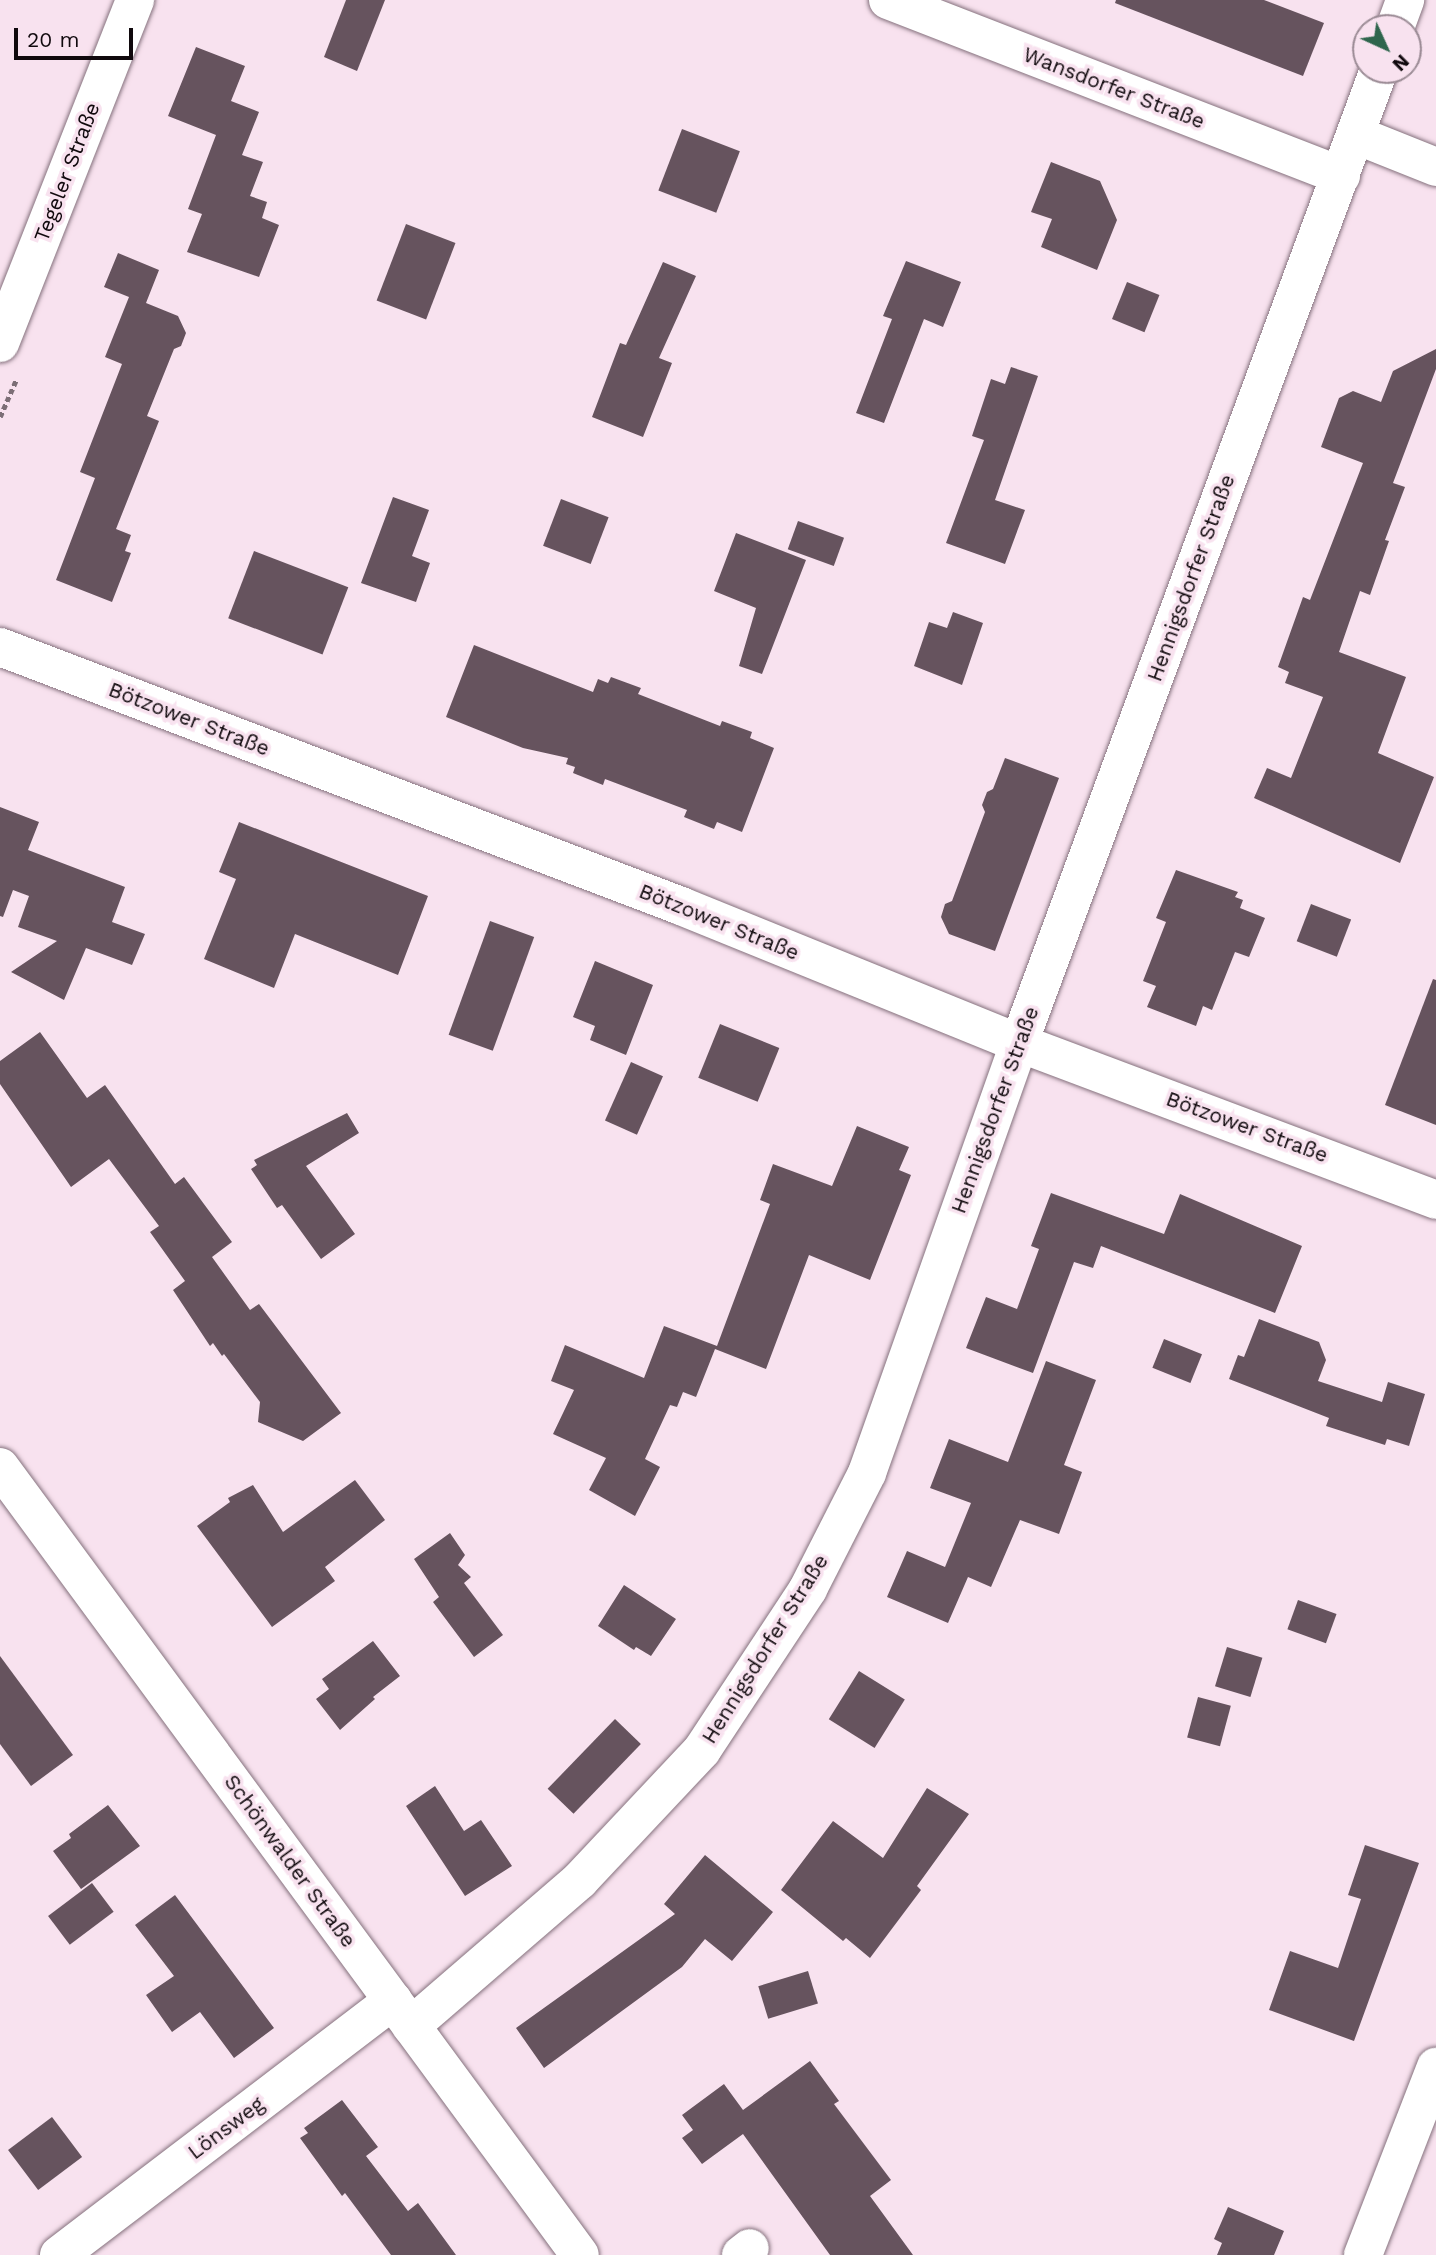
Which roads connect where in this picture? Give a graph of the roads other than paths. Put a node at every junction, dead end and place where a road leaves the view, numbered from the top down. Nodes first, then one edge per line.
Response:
1 (135, 0) edge
2 (888, 0) edge
3 (1375, 84) edge
4 (1356, 135) junction
5 (1436, 167) edge
6 (1341, 176) junction
7 (2, 333) edge
8 (0, 647) edge
9 (1018, 1043) junction
10 (1436, 1200) edge
11 (0, 1467) edge
12 (402, 2013) junction
13 (1436, 2067) edge
14 (59, 2255) edge
15 (580, 2255) edge
16 (1363, 2255) edge

1 - 7 street, Tegeler Straße
2 - 6 street, Wansdorfer Straße
3 - 4 street, Hennigsdorfer Straße
4 - 5 street
4 - 6 street, Hennigsdorfer Straße
6 - 9 street, Hennigsdorfer Straße
8 - 9 street, Bötzower Straße
9 - 10 street, Bötzower Straße
9 - 12 street, Hennigsdorfer Straße
11 - 12 street, Schönwalder Straße
12 - 14 street, Lönsweg
12 - 15 street, Schönwalder Straße
13 - 16 street

